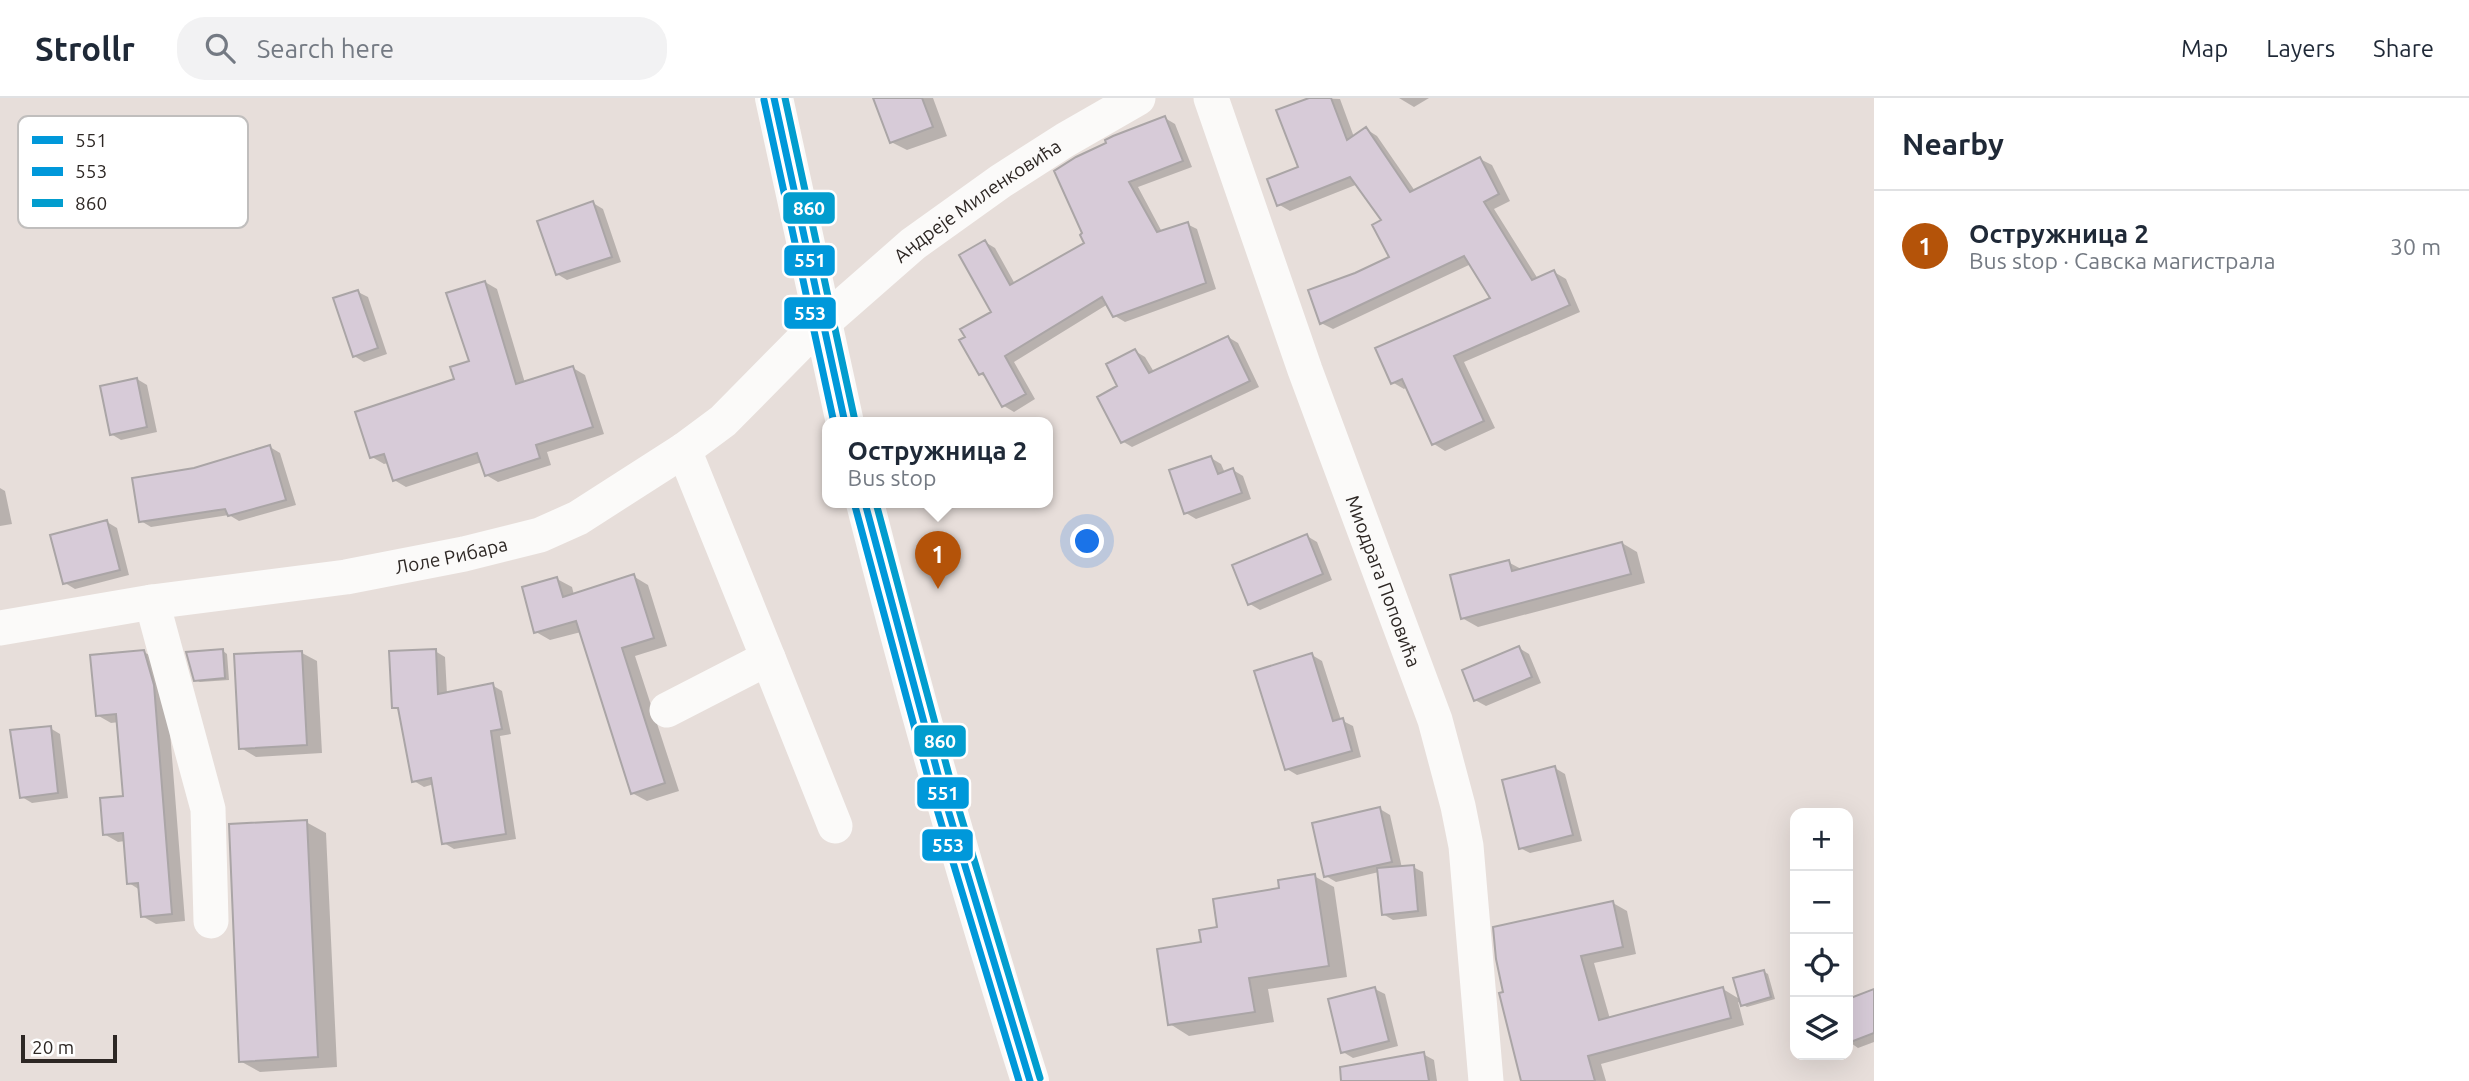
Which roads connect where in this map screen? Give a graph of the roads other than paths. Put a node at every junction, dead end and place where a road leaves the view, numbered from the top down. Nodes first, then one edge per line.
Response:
1 (774, 98) edge
2 (1138, 98) edge
3 (1211, 98) edge
4 (829, 318) joint
5 (844, 417) edge
6 (684, 450) junction
7 (866, 508) edge
8 (152, 601) junction
9 (0, 628) edge
10 (768, 658) junction
11 (667, 709) dead end
12 (835, 826) dead end
13 (211, 921) dead end
14 (1030, 1081) edge
15 (1486, 1081) edge

1 - 5 main road
2 - 4 street, Андреје Миленковића
3 - 15 street, Миодрага Поповића
4 - 6 street, Лоле Рибара
6 - 8 street, Лоле Рибара
6 - 10 street
7 - 14 main road
8 - 9 street, Лоле Рибара
8 - 13 street
10 - 11 street
10 - 12 street

